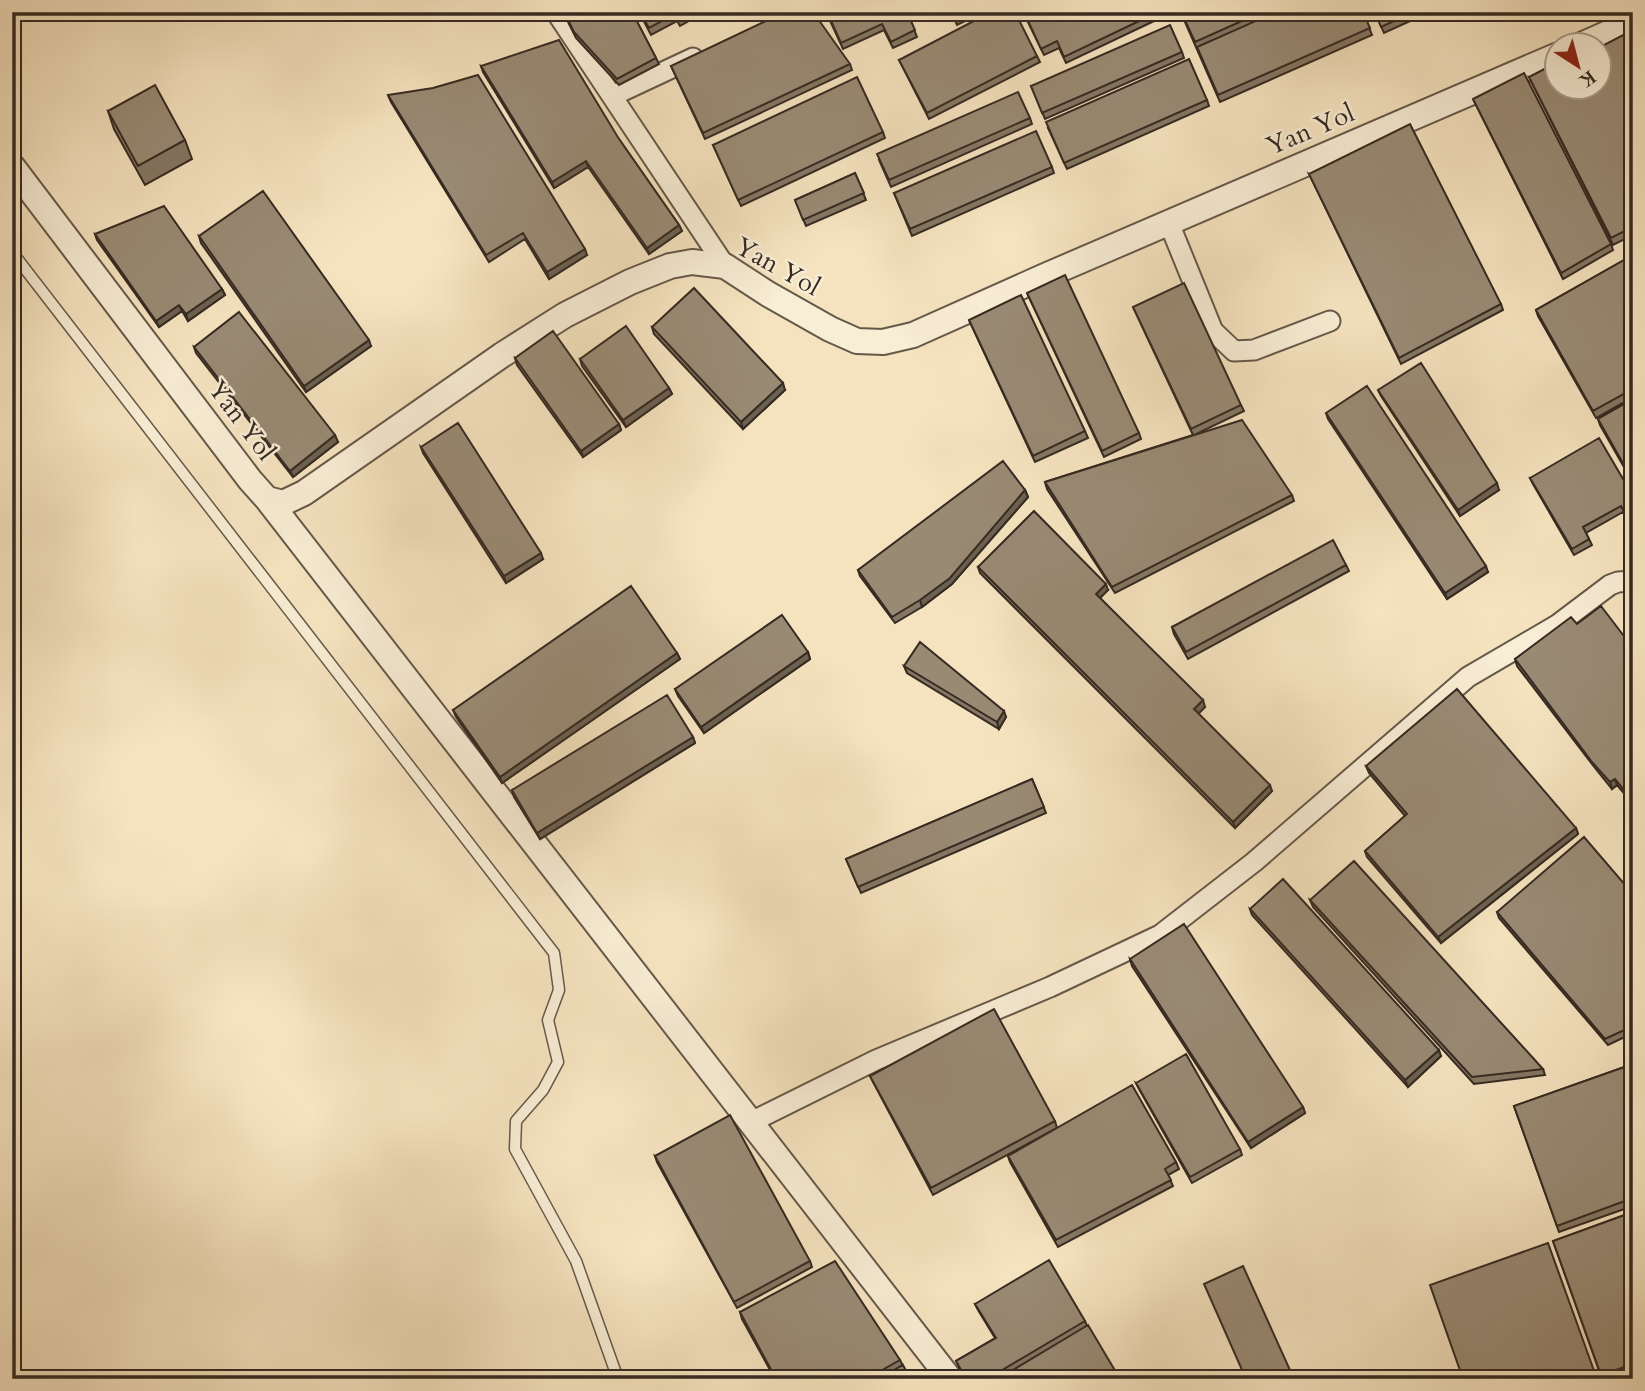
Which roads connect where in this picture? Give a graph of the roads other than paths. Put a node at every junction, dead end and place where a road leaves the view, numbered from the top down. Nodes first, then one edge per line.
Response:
1 (556, 12) edge
2 (1633, 22) edge
3 (1610, 32) edge
4 (707, 51) edge
5 (1544, 61) edge
6 (612, 96) junction
7 (12, 166) edge
8 (1169, 223) junction
9 (12, 252) edge
10 (725, 266) junction
11 (1330, 321) dead end
12 (267, 499) junction
13 (1633, 581) edge
14 (751, 1122) junction
15 (618, 1379) edge
16 (950, 1379) edge

1 - 6 street
2 - 3 street
4 - 6 street
5 - 8 street, Yan Yol
6 - 10 street
7 - 12 street, Yan Yol
8 - 10 street, Yan Yol
8 - 11 street
9 - 15 lane
10 - 12 street, Yan Yol
12 - 14 street
13 - 14 street
14 - 16 street

